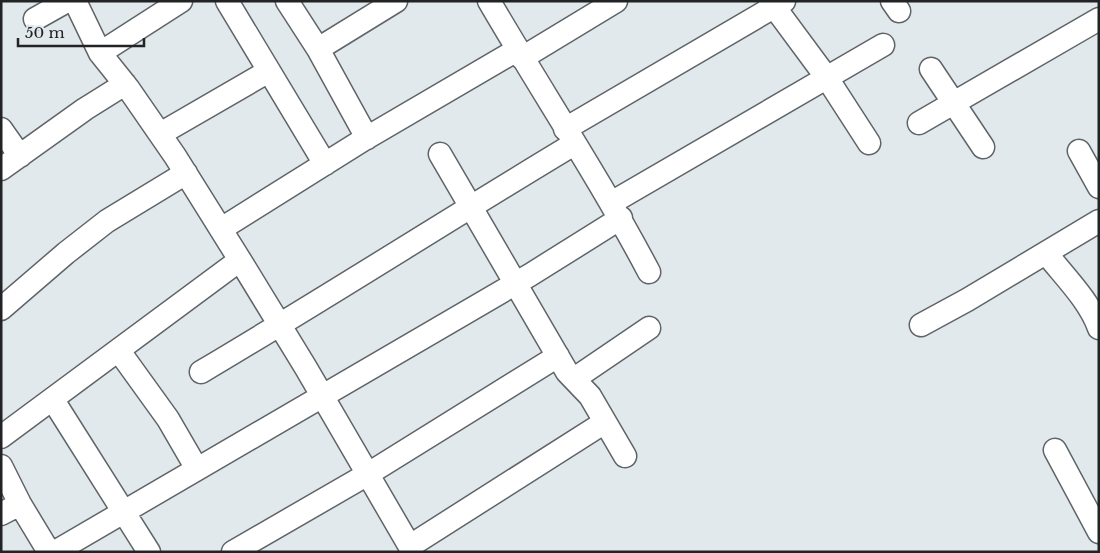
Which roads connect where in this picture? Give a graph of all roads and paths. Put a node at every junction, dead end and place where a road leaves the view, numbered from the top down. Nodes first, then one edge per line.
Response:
1 (67, 1) edge
2 (74, 1) edge
3 (181, 1) edge
4 (227, 1) edge
5 (287, 1) edge
6 (396, 1) edge
7 (489, 1) edge
8 (616, 1) edge
9 (776, 3) edge
10 (35, 19) dead end
11 (1099, 19) edge
12 (883, 45) dead end
13 (318, 49) junction
14 (100, 52) junction
15 (519, 54) junction
16 (931, 69) dead end
17 (269, 71) junction
18 (827, 78) junction
19 (124, 84) junction
20 (953, 102) junction
21 (919, 123) dead end
22 (1, 129) edge
23 (160, 134) junction
24 (569, 137) junction
25 (367, 138) junction
26 (869, 143) dead end
27 (983, 147) dead end
28 (1079, 151) dead end
29 (440, 154) dead end
30 (20, 156) junction
31 (325, 164) junction
32 (1, 170) edge
33 (186, 173) junction
34 (1099, 187) edge
35 (471, 206) junction
36 (616, 210) junction
37 (1099, 221) edge
38 (221, 229) junction
39 (1046, 253) junction
40 (240, 260) junction
41 (649, 272) dead end
42 (516, 283) junction
43 (1, 309) edge
44 (280, 325) junction
45 (921, 325) dead end
46 (649, 328) dead end
47 (1099, 328) edge
48 (119, 351) junction
49 (558, 356) junction
50 (200, 372) dead end
51 (574, 379) junction
52 (323, 396) junction
53 (53, 400) junction
54 (605, 422) junction
55 (1, 437) edge
56 (1055, 450) dead end
57 (625, 456) dead end
58 (1, 466) edge
59 (197, 469) junction
60 (368, 474) junction
61 (11, 509) edge
62 (124, 512) junction
63 (1099, 532) edge
64 (411, 549) edge
65 (49, 552) edge
66 (55, 552) edge
67 (149, 552) edge
68 (233, 552) edge

1 - 10 street
2 - 14 street
3 - 14 street
4 - 17 street
5 - 13 street
6 - 13 street
7 - 15 street
8 - 15 street
9 - 18 street
9 - 24 street
11 - 20 street
12 - 18 street
13 - 25 street
14 - 19 street
15 - 24 street
15 - 25 street
16 - 20 street
17 - 23 street
17 - 31 street
18 - 26 street
18 - 36 street
19 - 23 street
19 - 30 street
20 - 21 street
20 - 27 street
22 - 30 street
23 - 33 street
24 - 35 street
24 - 36 street
25 - 31 street
28 - 34 street
29 - 35 street
30 - 32 street
31 - 38 street
33 - 38 street
33 - 43 street
35 - 42 street
35 - 44 street
36 - 41 street
36 - 42 street
37 - 39 street
38 - 40 street
39 - 45 street
39 - 47 street
40 - 44 street
40 - 48 street
42 - 49 street
42 - 52 street
44 - 50 street
44 - 52 street
46 - 51 street
48 - 53 street
48 - 59 street
49 - 51 street
49 - 60 street
51 - 54 street
52 - 59 street
52 - 60 street
53 - 55 street
53 - 62 street
54 - 57 street
54 - 64 street
56 - 63 street
58 - 61 street
59 - 62 street
60 - 64 street
60 - 68 street
61 - 65 street
62 - 66 street
62 - 67 street

